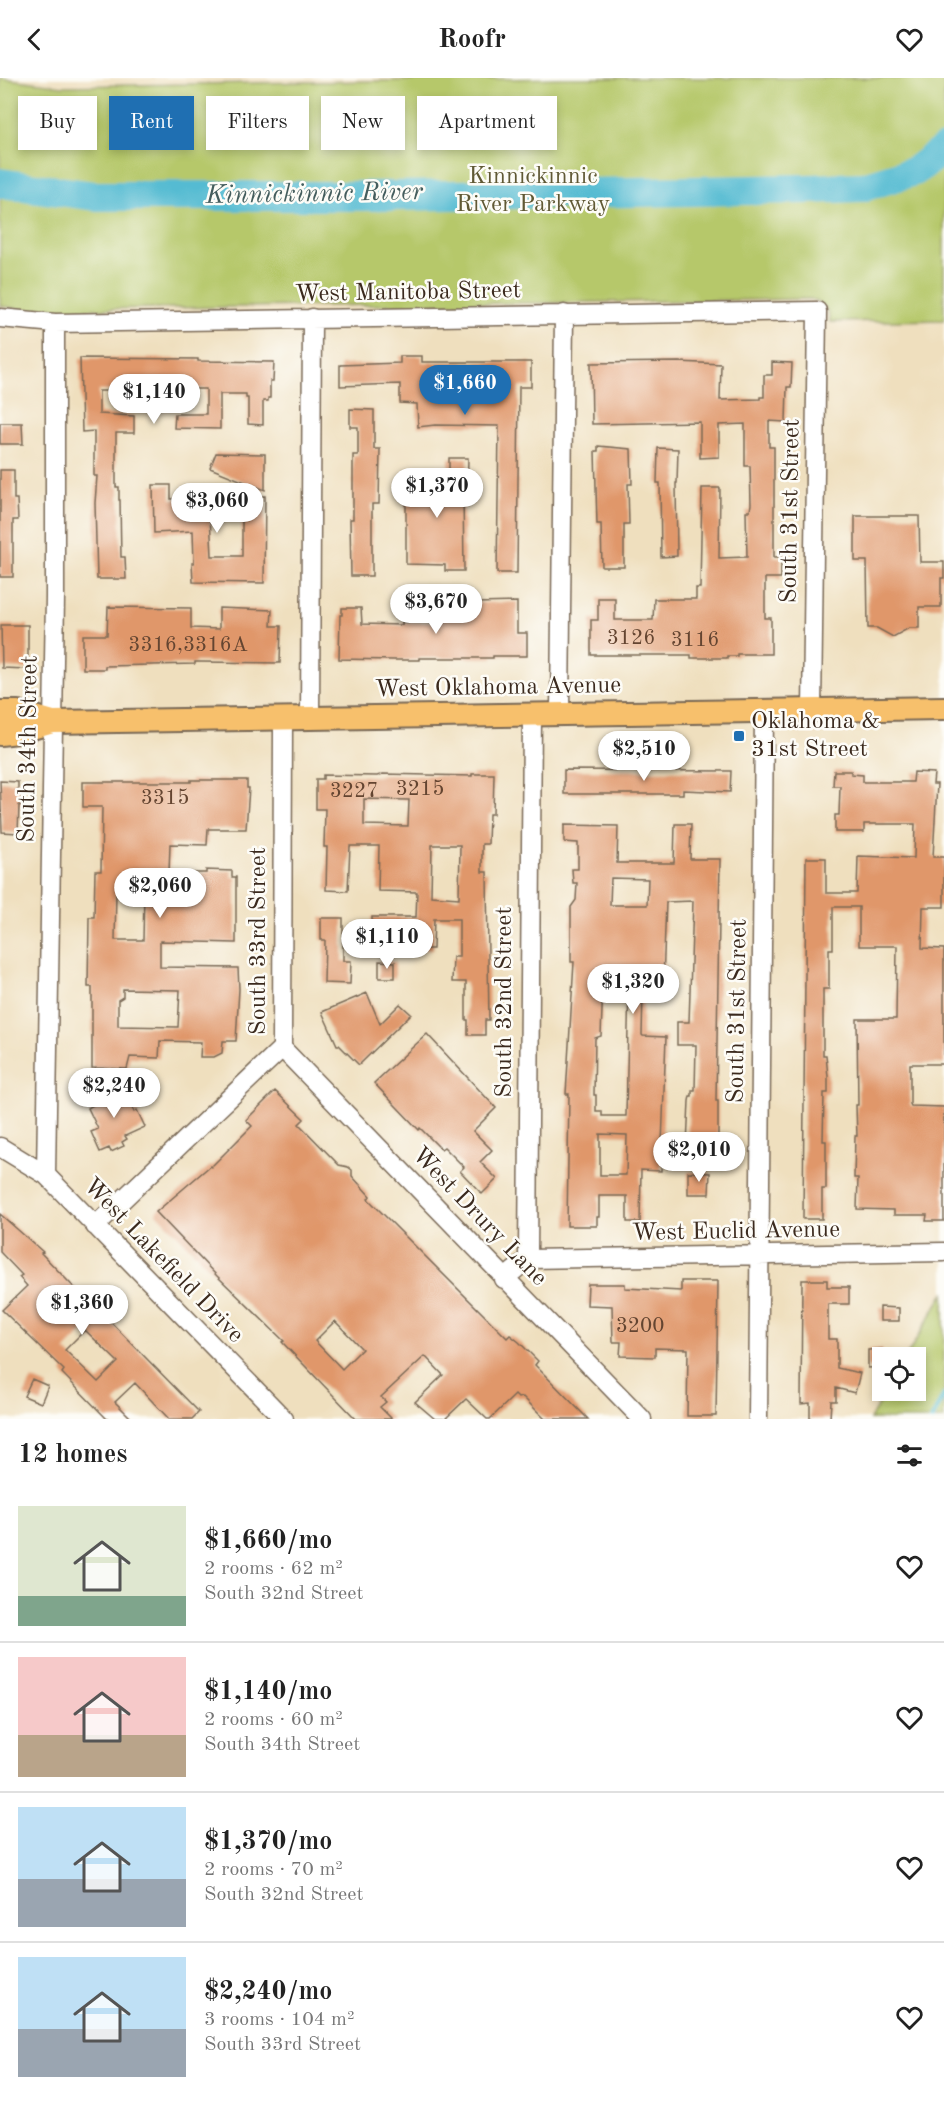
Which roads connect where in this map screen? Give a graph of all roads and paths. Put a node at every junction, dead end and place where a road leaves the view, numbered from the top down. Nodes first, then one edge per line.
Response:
1 (817, 311) joint
2 (564, 314) junction
3 (0, 318) edge
4 (312, 318) junction
5 (55, 323) junction
6 (944, 708) edge
7 (764, 711) junction
8 (812, 711) junction
9 (0, 712) edge
10 (560, 713) junction
11 (532, 714) junction
12 (310, 719) junction
13 (283, 720) junction
14 (53, 722) junction
15 (0, 734) edge
16 (282, 1048) junction
17 (0, 1147) edge
18 (46, 1175) junction
19 (95, 1226) junction
20 (944, 1252) edge
21 (759, 1256) junction
22 (528, 1259) junction
23 (504, 1279) junction
24 (284, 1419) edge
25 (642, 1419) edge
26 (758, 1419) edge

1 - 2 street, West Manitoba Street
1 - 8 street, South 31st Street
2 - 4 street, West Manitoba Street
2 - 10 street
3 - 5 street, West Manitoba Street
4 - 5 street, West Manitoba Street
4 - 12 street
5 - 14 street, South 34th Street
6 - 8 main road, West Oklahoma Avenue
7 - 8 main road, West Oklahoma Avenue
7 - 10 main road, West Oklahoma Avenue
7 - 21 street, South 31st Street
9 - 14 main road, West Oklahoma Avenue
10 - 11 main road, West Oklahoma Avenue
11 - 12 main road, West Oklahoma Avenue
11 - 22 street, South 32nd Street
12 - 13 main road, West Oklahoma Avenue
13 - 14 main road, West Oklahoma Avenue
13 - 16 street, South 33rd Street
14 - 15 main road, West Oklahoma Avenue
14 - 18 street, South 34th Street
16 - 19 street, South 33rd Street
16 - 23 street, West Drury Lane
17 - 18 street, West Lakefield Drive
18 - 19 street, West Lakefield Drive
19 - 24 street, West Lakefield Drive
20 - 21 street, West Euclid Avenue
21 - 22 street, West Euclid Avenue
21 - 26 street, South 31st Street
22 - 23 street
23 - 25 street, West Drury Lane

